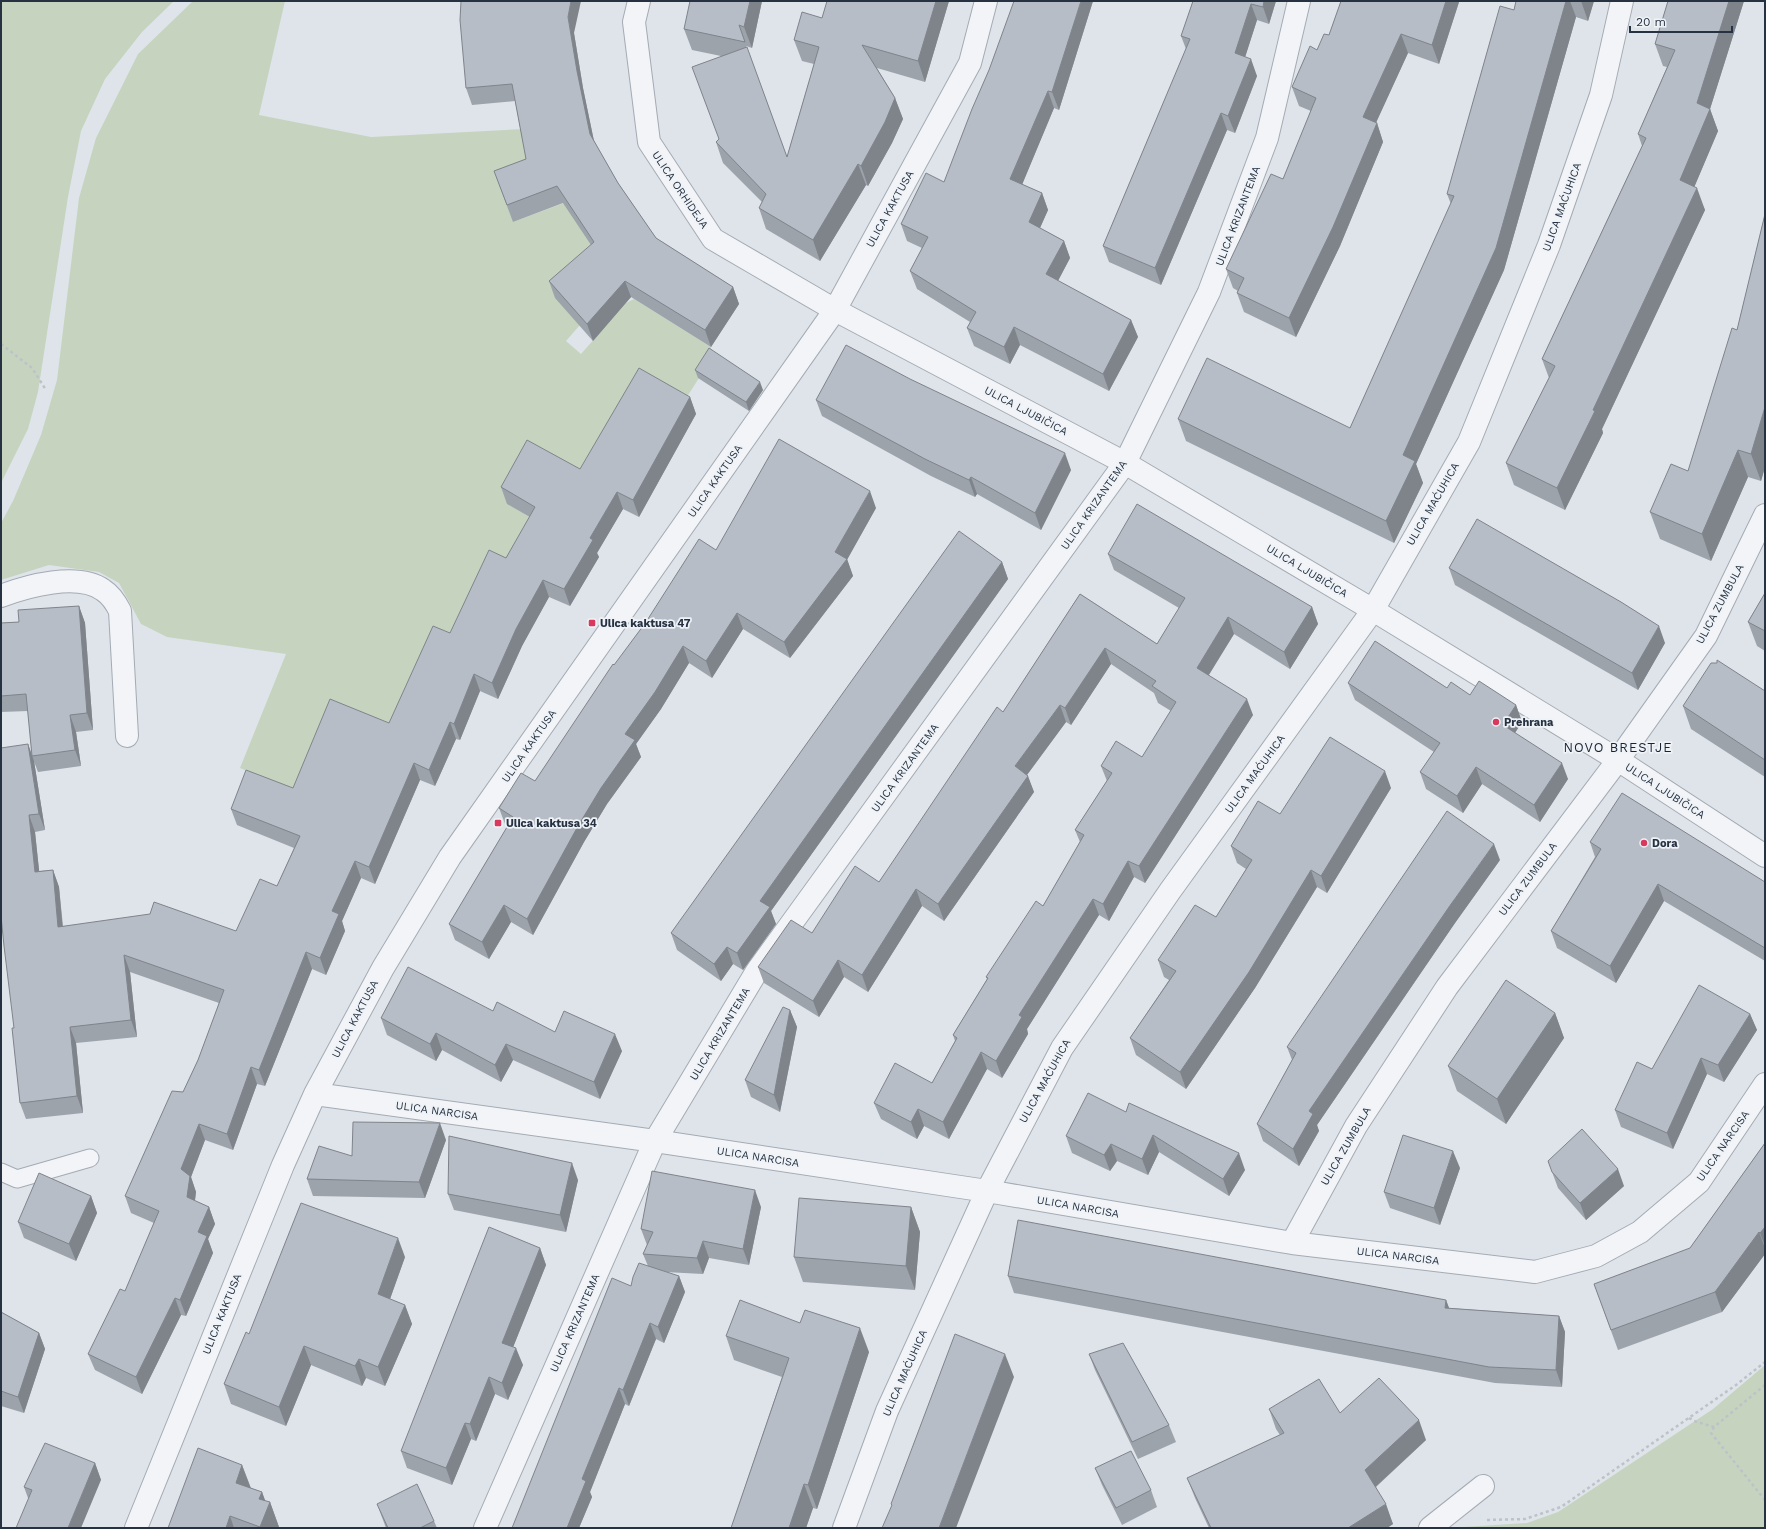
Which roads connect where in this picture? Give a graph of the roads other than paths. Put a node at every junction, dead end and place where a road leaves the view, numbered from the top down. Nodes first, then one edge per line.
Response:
1 (638, 1) edge
2 (986, 1) edge
3 (1299, 1) edge
4 (1622, 1) edge
5 (835, 310) junction
6 (1125, 463) junction
7 (1765, 515) edge
8 (1, 596) edge
9 (1373, 610) junction
10 (127, 736) dead end
11 (1618, 760) junction
12 (1765, 856) edge
13 (1765, 1084) edge
14 (316, 1094) junction
15 (655, 1141) junction
16 (90, 1158) dead end
17 (1, 1172) edge
18 (987, 1191) junction
19 (1292, 1243) junction
20 (1483, 1486) dead end
21 (136, 1528) edge
22 (485, 1528) edge
23 (844, 1528) edge
24 (1430, 1528) edge

1 - 5 street, ULICA ORHIDEJA
2 - 5 street, ULICA KAKTUSA
3 - 6 street, ULICA KRIZANTEMA
4 - 9 street, ULICA MAĆUHICA
5 - 6 street, ULICA LJUBIČICA
5 - 14 street, ULICA KAKTUSA
6 - 9 street, ULICA LJUBIČICA
6 - 15 street, ULICA KRIZANTEMA
7 - 11 street, ULICA ZUMBULA
8 - 10 street
9 - 11 street, ULICA LJUBIČICA
9 - 18 street, ULICA MAĆUHICA
11 - 12 street, ULICA LJUBIČICA
11 - 19 street, ULICA ZUMBULA
13 - 19 street, ULICA NARCISA
14 - 15 street, ULICA NARCISA
14 - 21 street, ULICA KAKTUSA
15 - 18 street, ULICA NARCISA
15 - 22 street, ULICA KRIZANTEMA
16 - 17 lane
18 - 19 street, ULICA NARCISA
18 - 23 street, ULICA MAĆUHICA
20 - 24 street

